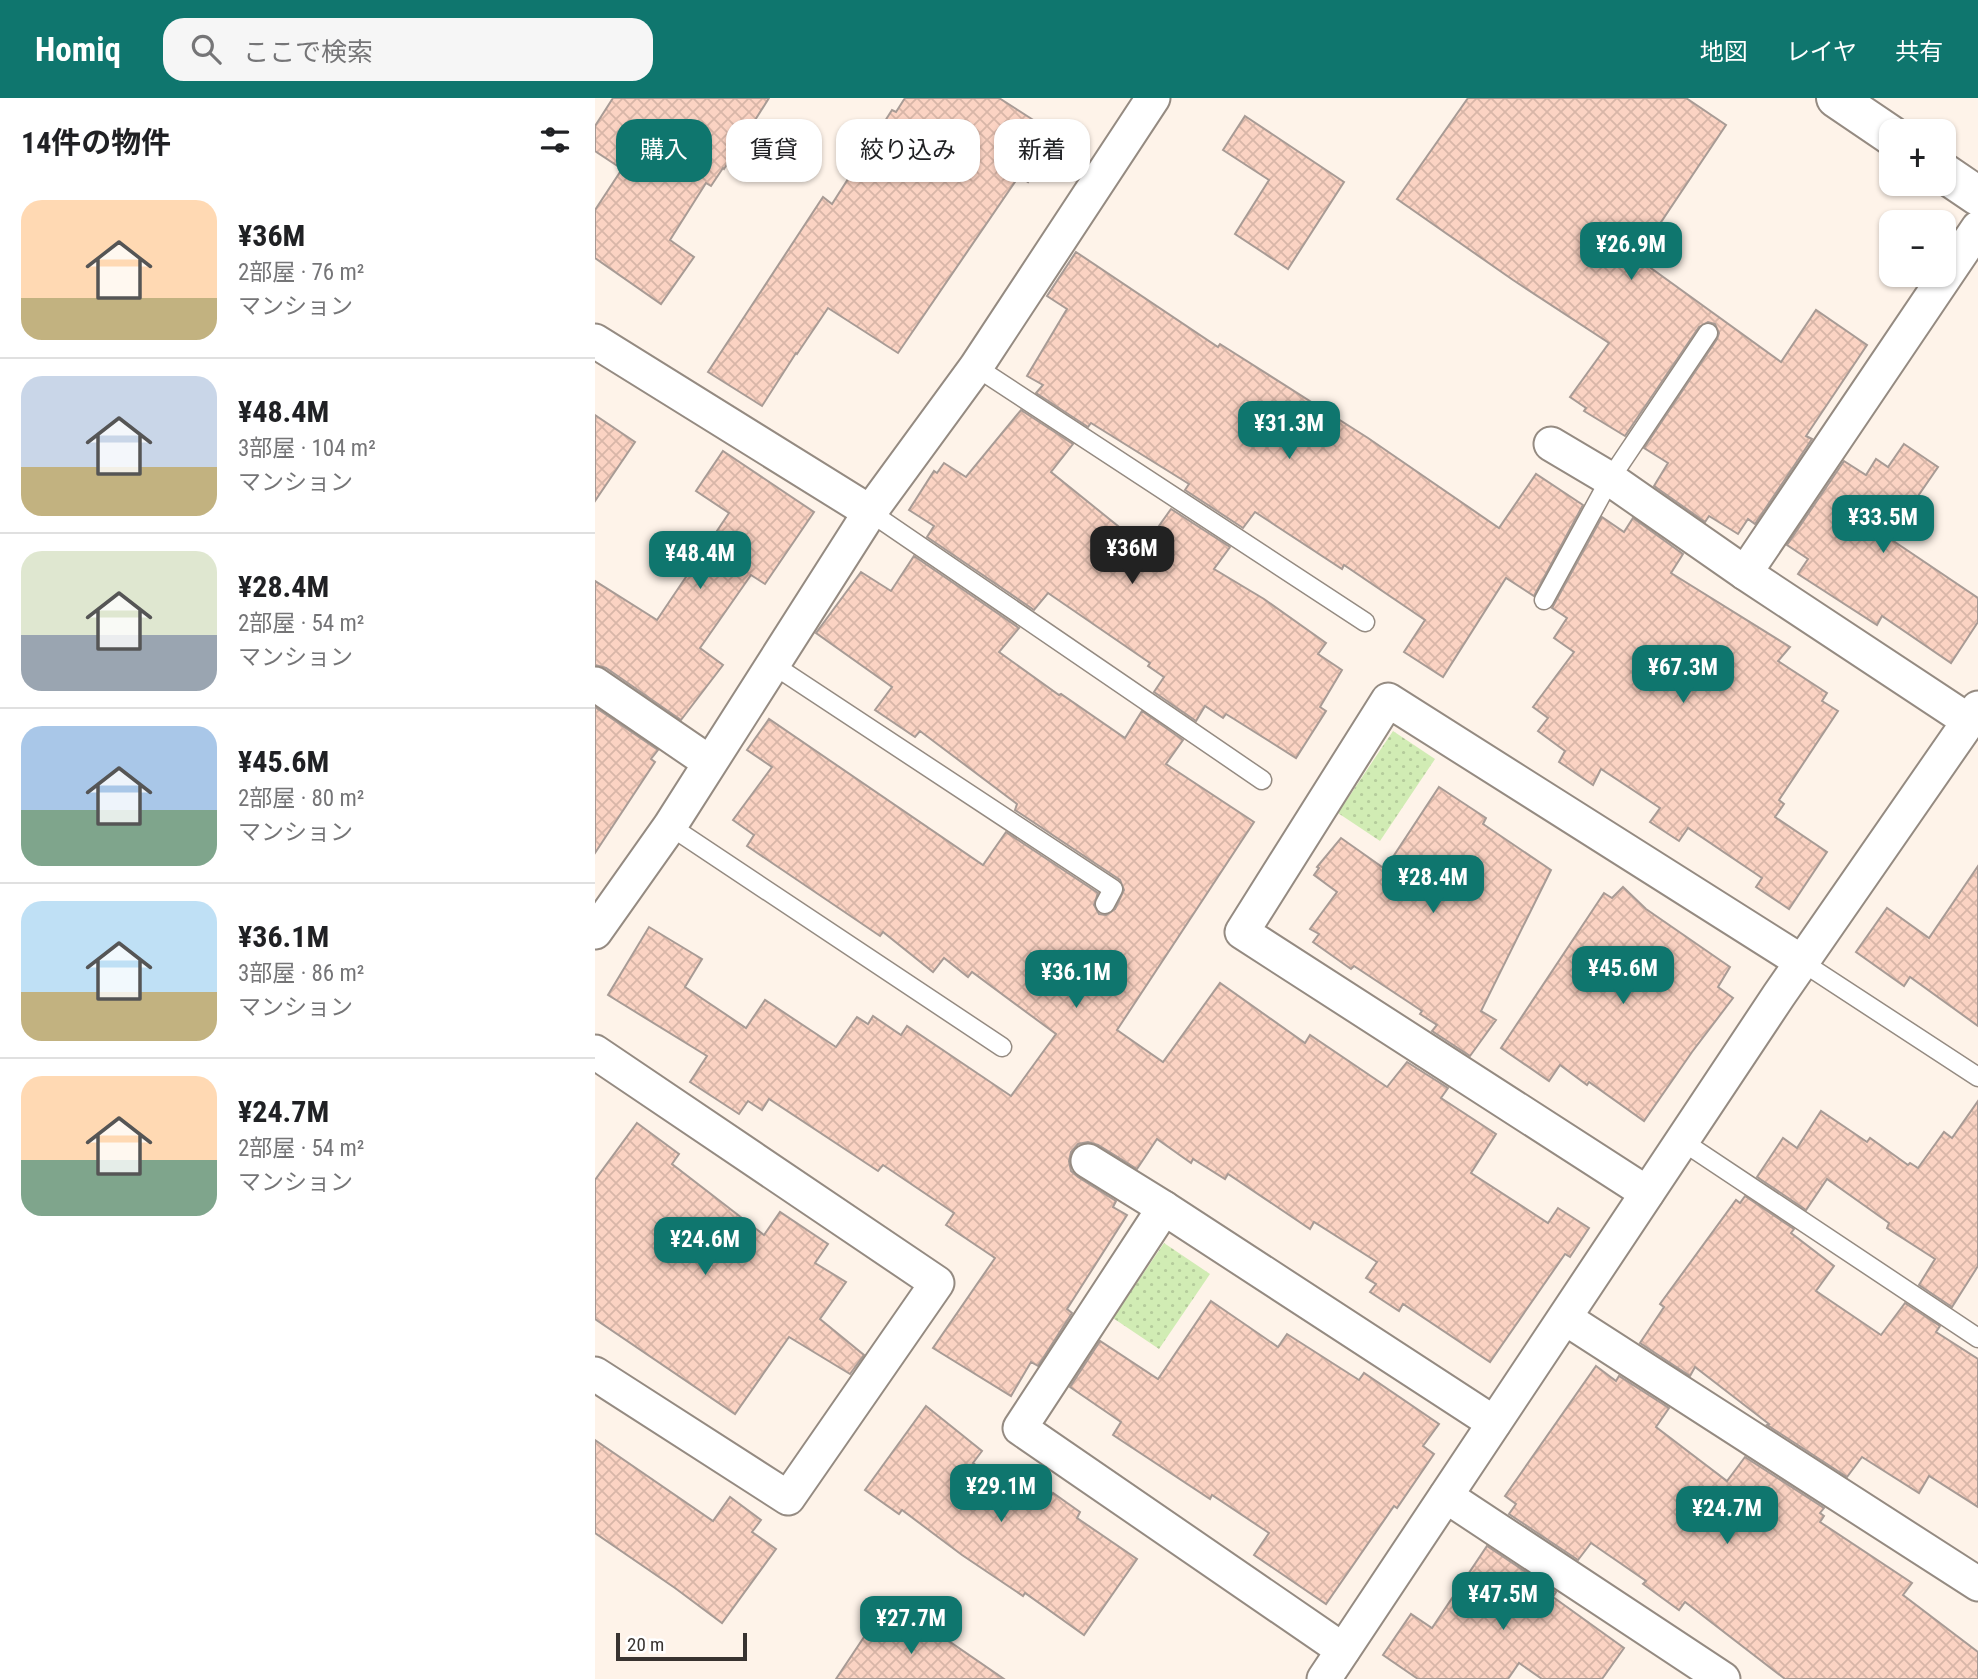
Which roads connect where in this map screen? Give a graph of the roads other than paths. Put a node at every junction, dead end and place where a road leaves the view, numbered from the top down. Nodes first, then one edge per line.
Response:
1 (1153, 98) edge
2 (1836, 98) edge
3 (1879, 127) edge
4 (1956, 181) edge
5 (1978, 196) edge
6 (1978, 228) edge
7 (1708, 333) dead end
8 (595, 341) edge
9 (976, 367) junction
10 (1551, 444) dead end
11 (1610, 479) junction
12 (870, 512) junction
13 (1745, 573) junction
14 (1544, 600) dead end
15 (1365, 622) dead end
16 (772, 664) junction
17 (595, 684) edge
18 (1974, 715) edge
19 (709, 762) junction
20 (1262, 780) dead end
21 (670, 825) junction
22 (1105, 904) dead end
23 (596, 929) edge
24 (1802, 962) junction
25 (1002, 1047) dead end
26 (595, 1052) edge
27 (1978, 1077) edge
28 (1682, 1141) junction
29 (1088, 1161) dead end
30 (1647, 1193) junction
31 (1164, 1208) junction
32 (1565, 1318) junction
33 (1978, 1338) edge
34 (595, 1374) edge
35 (1494, 1423) junction
36 (1446, 1496) junction
37 (1978, 1584) edge
38 (1331, 1671) edge
39 (1723, 1679) edge

1 - 9 street
2 - 3 street
4 - 5 street
6 - 13 street
7 - 11 lane
8 - 12 street
9 - 12 street
9 - 15 lane
10 - 11 street
11 - 13 street
11 - 14 lane
12 - 16 street
12 - 20 lane
13 - 18 street
16 - 19 street
16 - 22 lane
17 - 19 street
18 - 24 street
19 - 21 street
21 - 23 street
21 - 25 lane
24 - 27 lane
24 - 28 street
24 - 30 street
26 - 34 street
28 - 30 street
28 - 33 lane
29 - 31 street
30 - 32 street
31 - 35 street
31 - 38 street
32 - 35 street
32 - 37 street
35 - 36 street
36 - 38 street
36 - 39 street

